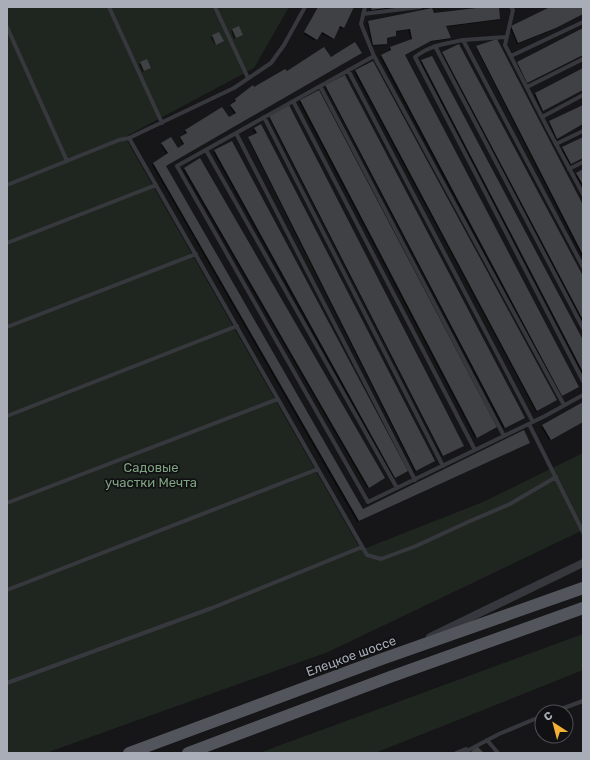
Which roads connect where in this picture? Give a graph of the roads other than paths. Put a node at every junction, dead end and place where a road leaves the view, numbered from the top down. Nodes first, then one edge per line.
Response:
1 (109, 7) edge
2 (215, 7) edge
3 (305, 7) edge
4 (365, 7) edge
5 (420, 7) edge
6 (511, 7) edge
7 (363, 14) junction
8 (583, 22) edge
9 (7, 27) edge
10 (506, 37) junction
11 (463, 40) junction
12 (435, 46) junction
13 (374, 56) junction
14 (511, 56) junction
15 (583, 59) edge
16 (348, 70) junction
17 (248, 78) junction
18 (320, 86) junction
19 (527, 87) junction
20 (583, 95) edge
21 (293, 101) junction
22 (264, 117) junction
23 (542, 117) junction
24 (162, 123) junction
25 (583, 131) edge
26 (236, 133) junction
27 (129, 138) junction
28 (556, 144) junction
29 (206, 150) junction
30 (67, 161) junction
31 (583, 162) edge
32 (569, 169) junction
33 (7, 185) edge
34 (156, 185) junction
35 (583, 194) edge
36 (7, 243) edge
37 (196, 254) junction
38 (583, 267) edge
39 (237, 326) junction
40 (7, 327) edge
41 (583, 328) edge
42 (583, 381) edge
43 (583, 395) edge
44 (278, 399) junction
45 (564, 405) junction
46 (7, 416) edge
47 (531, 423) junction
48 (504, 436) junction
49 (475, 450) junction
50 (443, 466) junction
51 (318, 470) junction
52 (556, 477) junction
53 (415, 480) junction
54 (397, 488) junction
55 (7, 503) edge
56 (583, 532) edge
57 (362, 547) junction
58 (583, 563) edge
59 (583, 588) edge
60 (7, 590) edge
61 (583, 608) edge
62 (382, 660) junction
63 (7, 683) edge
64 (534, 719) edge
65 (487, 740) junction
66 (129, 753) edge
67 (188, 753) edge
68 (456, 753) edge
69 (463, 753) edge
70 (498, 753) edge

1 - 24 lane
2 - 17 lane
3 - 17 lane
4 - 7 lane
5 - 7 lane
6 - 10 lane
7 - 13 lane
8 - 14 lane
9 - 30 lane
10 - 11 lane
10 - 14 lane
11 - 12 lane
11 - 38 lane
12 - 41 lane
12 - 42 lane
13 - 16 lane
13 - 45 lane
14 - 19 lane
15 - 19 lane
16 - 18 lane
16 - 47 lane
17 - 24 lane
18 - 21 lane
18 - 48 lane
19 - 23 lane
20 - 23 lane
21 - 22 lane
21 - 49 lane
22 - 26 lane
22 - 50 lane
23 - 28 lane
24 - 27 lane
25 - 28 lane
26 - 29 lane
26 - 53 lane
27 - 30 lane
27 - 34 lane
28 - 32 lane
29 - 54 lane
29 - 54 lane
30 - 33 lane
31 - 32 lane
32 - 35 lane
34 - 36 lane
34 - 37 lane
37 - 39 lane
37 - 40 lane
39 - 44 lane
39 - 46 lane
43 - 45 lane
44 - 51 lane
44 - 55 lane
45 - 47 lane
47 - 48 lane
47 - 52 lane
48 - 49 lane
49 - 50 lane
50 - 53 lane
51 - 57 lane
51 - 60 lane
52 - 56 lane
52 - 57 lane
53 - 54 lane
57 - 63 lane
58 - 62 street
59 - 62 main road, Елецкое шоссе
61 - 67 main road
62 - 66 main road, Елецкое шоссе
64 - 65 lane
65 - 68 lane
65 - 69 lane
65 - 70 lane

